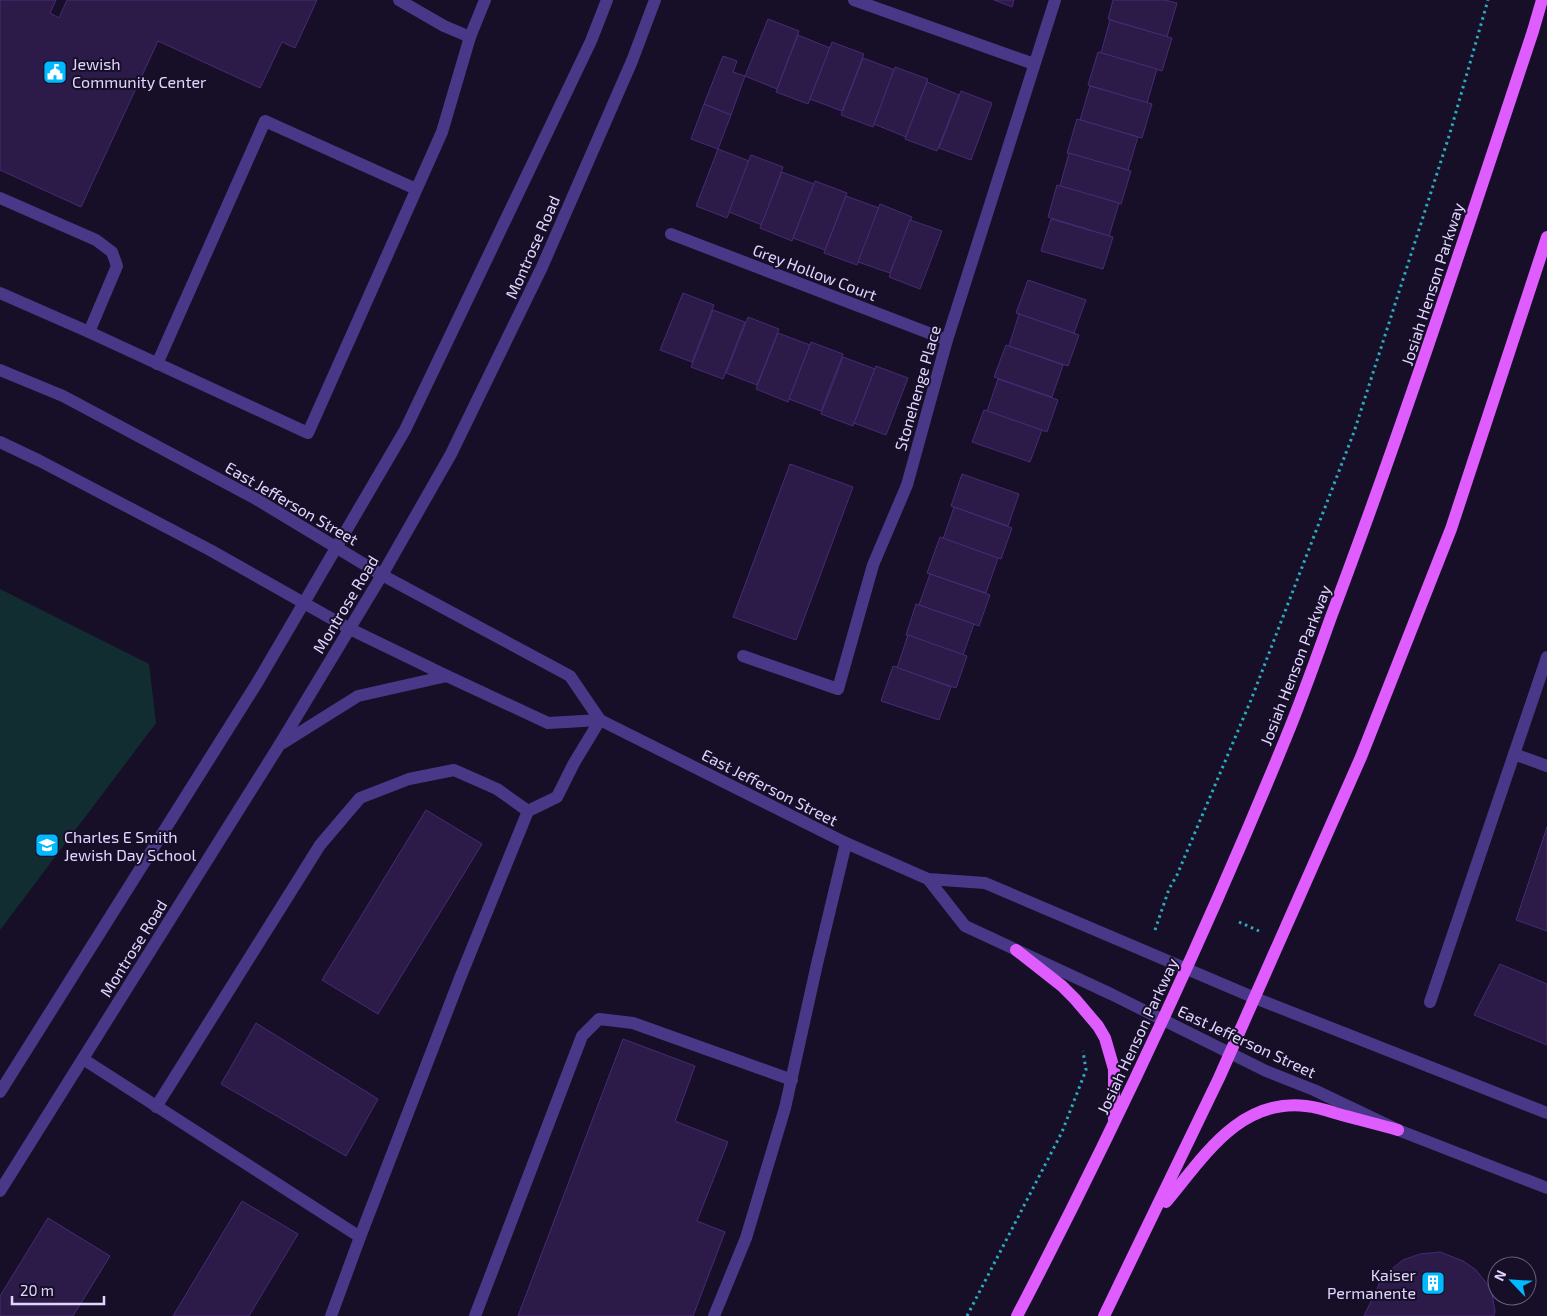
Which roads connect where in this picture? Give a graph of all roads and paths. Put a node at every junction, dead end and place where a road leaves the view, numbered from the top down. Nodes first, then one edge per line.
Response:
1 (400, 0) edge
2 (485, 0) edge
3 (607, 0) edge
4 (656, 0) edge
5 (854, 0) edge
6 (1055, 0) edge
7 (1488, 0) edge
8 (1542, 0) edge
9 (470, 37) junction
10 (1034, 64) junction
11 (416, 189) junction
12 (0, 198) edge
13 (671, 234) dead end
14 (1547, 237) edge
15 (0, 293) edge
16 (89, 332) junction
17 (947, 340) junction
18 (157, 364) junction
19 (0, 370) edge
20 (0, 442) edge
21 (337, 548) junction
22 (382, 575) junction
23 (303, 603) junction
24 (350, 629) junction
25 (743, 656) dead end
26 (1547, 657) edge
27 (448, 676) junction
28 (600, 720) junction
29 (280, 744) junction
30 (1514, 754) junction
31 (1547, 766) edge
32 (528, 811) junction
33 (846, 843) junction
34 (928, 879) junction
35 (1239, 922) dead end
36 (1158, 923) dead end
37 (1262, 933) dead end
38 (1016, 950) junction
39 (1186, 969) junction
40 (1255, 998) junction
41 (1430, 1002) dead end
42 (1163, 1020) junction
43 (1083, 1043) dead end
44 (1230, 1054) junction
45 (83, 1059) junction
46 (792, 1080) junction
47 (0, 1092) edge
48 (156, 1107) junction
49 (1547, 1113) edge
50 (1114, 1123) junction
51 (1398, 1130) junction
52 (1547, 1188) edge
53 (0, 1191) edge
54 (1153, 1218) junction
55 (360, 1237) junction
56 (331, 1316) edge
57 (476, 1316) edge
58 (714, 1316) edge
59 (967, 1316) edge
60 (1017, 1316) edge
61 (1104, 1316) edge

1 - 9 street
2 - 9 street
3 - 21 street, Montrose Road
4 - 22 street, Montrose Road
5 - 10 street
6 - 10 street, Stonehenge Place
7 - 36 path
8 - 39 main road, Josiah Henson Parkway
9 - 11 street
10 - 17 street, Stonehenge Place
11 - 18 street
11 - 18 street
12 - 16 street
13 - 17 street, Grey Hollow Court
14 - 40 main road
15 - 16 street
16 - 18 street
17 - 25 street, Stonehenge Place
19 - 21 street, East Jefferson Street
20 - 23 street, East Jefferson Street
21 - 22 street, East Jefferson Street
21 - 23 street, Montrose Road
22 - 24 street, Montrose Road
22 - 28 street, East Jefferson Street
23 - 24 street, East Jefferson Street
23 - 47 street, Montrose Road
24 - 27 street, East Jefferson Street
24 - 29 street, Montrose Road
26 - 30 street
27 - 28 street, East Jefferson Street
27 - 29 street
28 - 32 street
28 - 33 street, East Jefferson Street
29 - 45 street, Montrose Road
30 - 31 street
30 - 41 street
32 - 48 street
32 - 55 street
33 - 34 street, East Jefferson Street
33 - 46 street
34 - 38 street, East Jefferson Street
34 - 39 street, East Jefferson Street
35 - 37 path
38 - 42 street, East Jefferson Street
38 - 50 main road
39 - 40 street, East Jefferson Street
39 - 42 main road, Josiah Henson Parkway
40 - 44 main road
40 - 49 street, East Jefferson Street
42 - 44 street, East Jefferson Street
42 - 50 main road, Josiah Henson Parkway
43 - 59 path
44 - 51 street, East Jefferson Street
44 - 54 main road
45 - 48 street
45 - 53 street, Montrose Road
46 - 57 street
46 - 58 street
48 - 55 street
50 - 60 main road, Josiah Henson Parkway
51 - 52 street, East Jefferson Street
51 - 54 main road
54 - 61 main road
55 - 56 street

